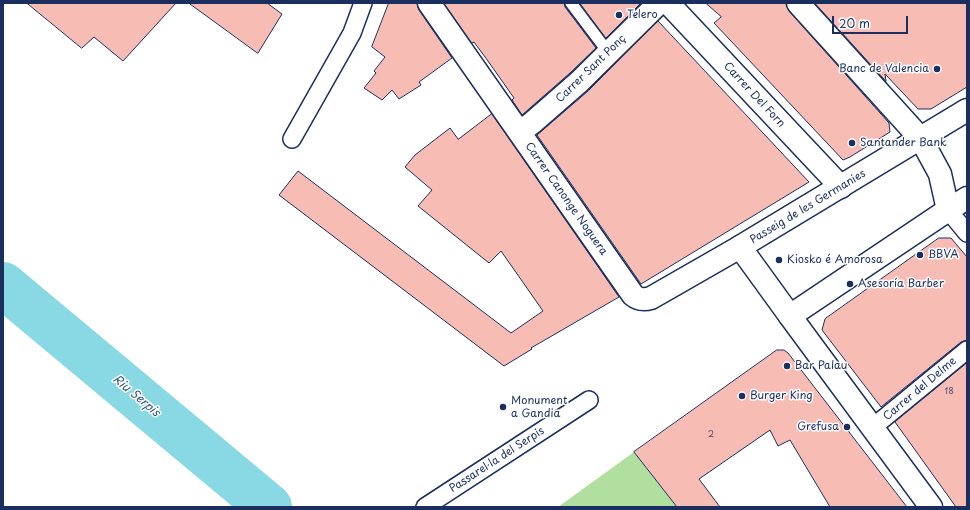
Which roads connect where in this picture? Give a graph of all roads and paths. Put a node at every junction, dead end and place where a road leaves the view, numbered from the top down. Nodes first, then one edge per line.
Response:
1 (362, 3) edge
2 (429, 3) edge
3 (571, 3) edge
4 (659, 3) edge
5 (668, 3) edge
6 (798, 3) edge
7 (608, 52) junction
8 (967, 110) edge
9 (520, 132) junction
10 (292, 139) dead end
11 (921, 139) junction
12 (841, 187) junction
13 (967, 198) edge
14 (948, 210) junction
15 (967, 233) edge
16 (740, 247) junction
17 (790, 316) junction
18 (967, 350) edge
19 (589, 400) dead end
20 (872, 428) junction
21 (425, 507) edge
22 (931, 507) edge

1 - 10 street
2 - 9 street, Carrer Canonge Noguera
3 - 7 lane
4 - 7 street, Carrer Sant Ponç
5 - 12 street, Carrer Del Forn
6 - 11 street
7 - 9 street, Carrer Sant Ponç
8 - 11 street, Passeig de les Germanies
9 - 16 street, Carrer Canonge Noguera
11 - 12 street, Passeig de les Germanies
11 - 14 street
12 - 16 street, Passeig de les Germanies
13 - 14 street
14 - 15 street
14 - 17 street
16 - 17 street, Passeig de les Germanies
17 - 20 street, Passeig de les Germanies
18 - 20 street, Carrer del Delme
19 - 21 street, Passarel·la del Serpis
20 - 22 street, Passeig de les Germanies

